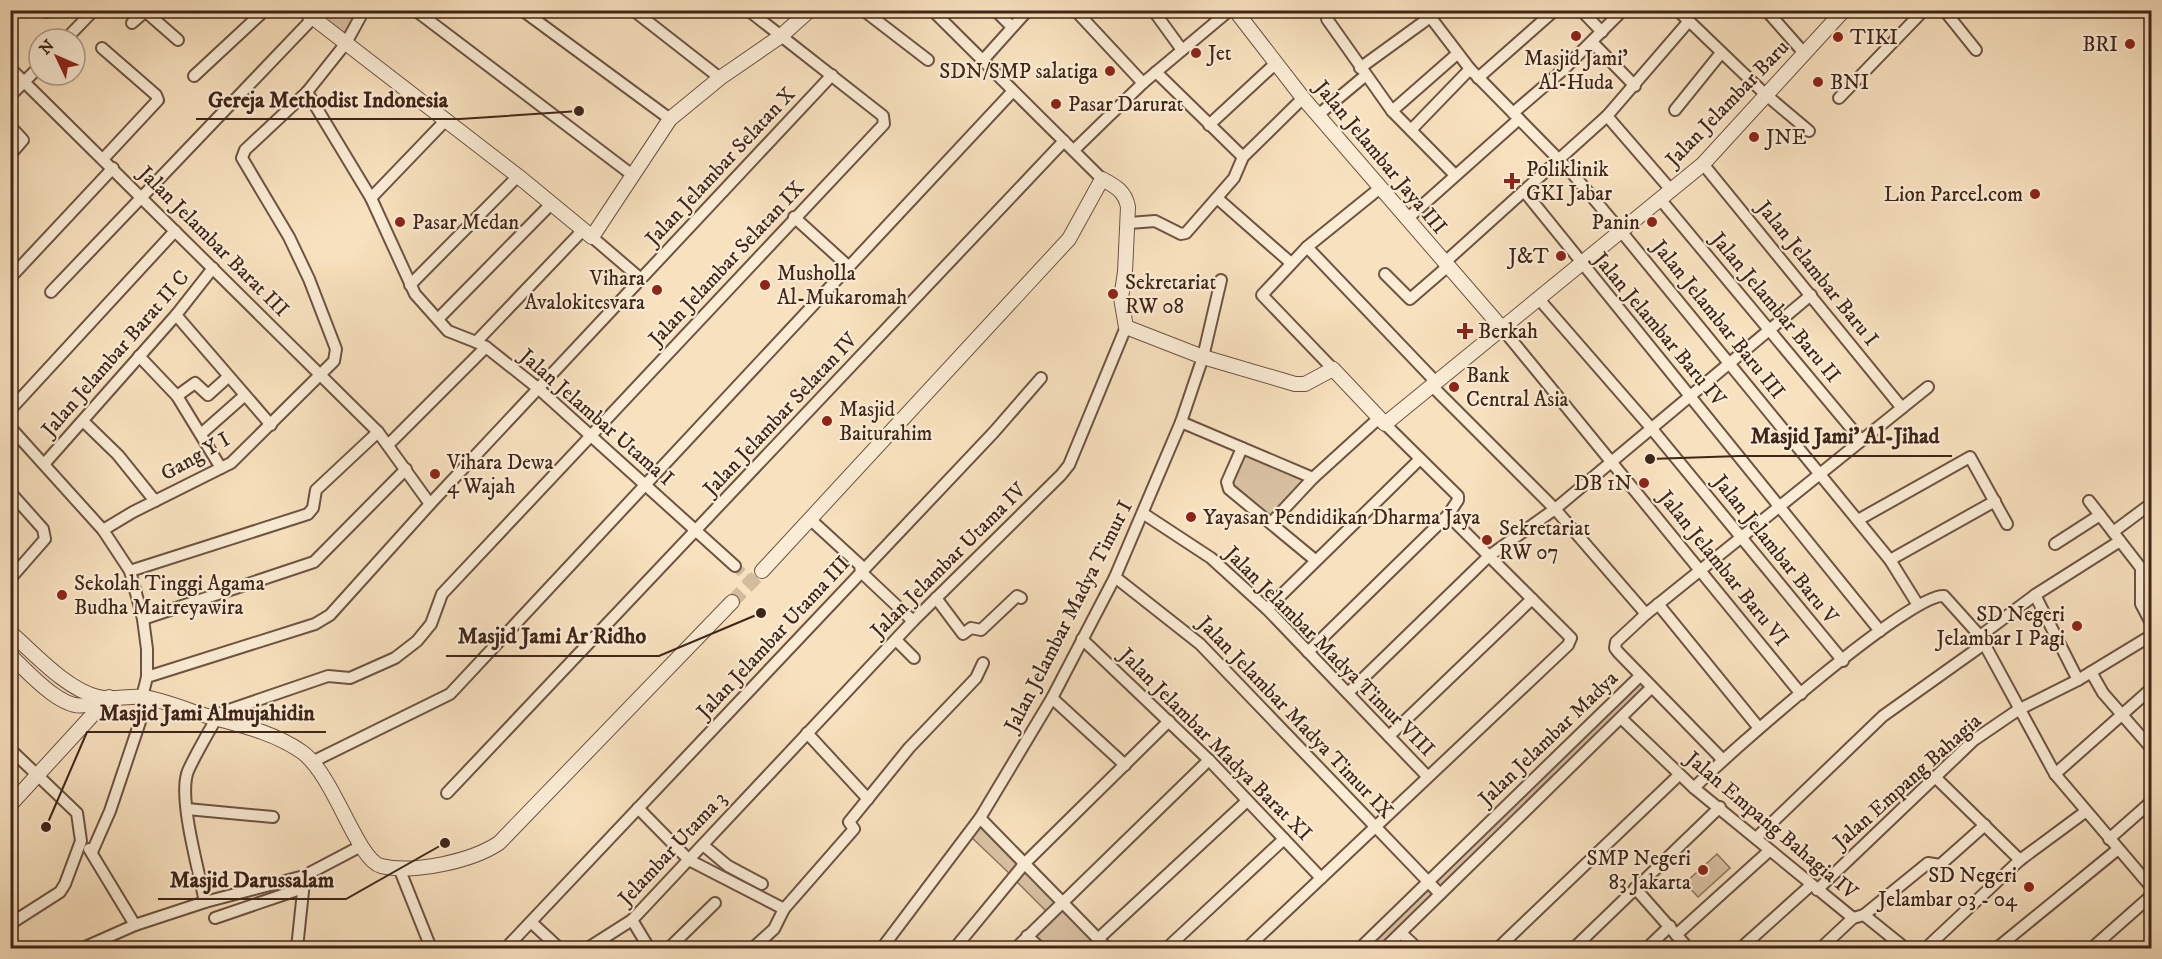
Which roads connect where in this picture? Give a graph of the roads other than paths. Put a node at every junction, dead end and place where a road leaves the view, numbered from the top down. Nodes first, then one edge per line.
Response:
1 (94, 10) edge
2 (264, 10) edge
3 (364, 10) edge
4 (415, 10) edge
5 (522, 10) edge
6 (633, 10) edge
7 (748, 10) edge
8 (810, 10) edge
9 (863, 10) edge
10 (932, 10) edge
11 (995, 10) edge
12 (1028, 10) edge
13 (1075, 10) edge
14 (1153, 10) edge
15 (1230, 10) edge
16 (1235, 10) edge
17 (1329, 10) edge
18 (1555, 10) edge
19 (1581, 10) edge
20 (1623, 10) edge
21 (1677, 10) edge
22 (1766, 10) edge
23 (1844, 10) edge
24 (1924, 10) edge
25 (1944, 10) edge
26 (146, 11) edge
27 (1432, 13) edge
28 (308, 14) edge
29 (1689, 21) junction
30 (132, 23) dead end
31 (78, 27) edge
32 (1012, 27) junction
33 (1602, 32) junction
34 (781, 36) junction
35 (178, 40) dead end
36 (1592, 42) junction
37 (346, 43) junction
38 (102, 48) dead end
39 (1182, 50) junction
40 (1976, 50) dead end
41 (1721, 53) junction
42 (1804, 53) junction
43 (1457, 54) junction
44 (984, 59) junction
45 (928, 60) dead end
46 (1275, 64) junction
47 (10, 68) edge
48 (1470, 69) junction
49 (1363, 71) junction
50 (1156, 72) junction
51 (832, 75) junction
52 (194, 76) dead end
53 (720, 78) junction
54 (1478, 78) junction
55 (25, 82) junction
56 (1143, 83) junction
57 (1635, 86) junction
58 (1013, 91) junction
59 (307, 92) junction
60 (1765, 94) junction
61 (10, 96) edge
62 (1303, 98) junction
63 (1839, 98) dead end
64 (1675, 110) dead end
65 (1392, 111) junction
66 (1318, 115) junction
67 (1607, 116) junction
68 (1516, 117) junction
69 (670, 119) junction
70 (445, 121) junction
71 (1209, 125) junction
72 (10, 126) edge
73 (1411, 130) junction
74 (1809, 131) dead end
75 (1064, 141) junction
76 (1074, 150) junction
77 (10, 155) edge
78 (1243, 157) junction
79 (104, 158) junction
80 (1559, 160) junction
81 (1703, 164) junction
82 (113, 168) junction
83 (631, 174) junction
84 (1455, 175) junction
85 (518, 176) junction
86 (1102, 179) junction
87 (1380, 188) junction
88 (1524, 191) junction
89 (1666, 194) junction
90 (140, 196) junction
91 (371, 198) junction
92 (1216, 198) junction
93 (551, 204) junction
94 (794, 217) junction
95 (1407, 219) junction
96 (1129, 223) junction
97 (1620, 230) junction
98 (175, 231) junction
99 (587, 233) junction
100 (1307, 247) junction
101 (1580, 262) junction
102 (1291, 263) junction
103 (1446, 265) junction
104 (848, 266) junction
105 (213, 268) junction
106 (1384, 274) dead end
107 (10, 278) edge
108 (641, 279) junction
109 (1221, 280) dead end
110 (410, 285) junction
111 (51, 292) dead end
112 (1811, 295) junction
113 (1538, 298) junction
114 (176, 315) junction
115 (438, 319) junction
116 (1126, 327) junction
117 (1502, 327) junction
118 (1770, 330) junction
119 (481, 344) junction
120 (139, 356) junction
121 (1203, 357) junction
122 (1729, 363) junction
123 (1334, 369) junction
124 (320, 374) junction
125 (228, 377) junction
126 (1041, 378) dead end
127 (1433, 383) junction
128 (1928, 387) dead end
129 (539, 389) junction
130 (177, 396) junction
131 (244, 396) junction
132 (1691, 396) junction
133 (1902, 408) junction
134 (10, 410) edge
135 (83, 421) junction
136 (1382, 421) junction
137 (1181, 422) junction
138 (271, 425) junction
139 (10, 427) edge
140 (1652, 429) junction
141 (378, 432) junction
142 (201, 434) junction
143 (592, 437) junction
144 (1861, 440) junction
145 (389, 444) junction
146 (1242, 448) junction
147 (1420, 459) junction
148 (1613, 462) junction
149 (45, 463) junction
150 (221, 468) junction
151 (406, 469) junction
152 (1821, 474) junction
153 (1313, 478) junction
154 (644, 484) junction
155 (10, 492) edge
156 (155, 501) junction
157 (1995, 501) junction
158 (2089, 501) dead end
159 (2151, 503) edge
160 (430, 504) junction
161 (1780, 507) junction
162 (1555, 509) junction
163 (1144, 514) junction
164 (1448, 515) junction
165 (2100, 515) junction
166 (811, 520) junction
167 (1858, 520) junction
168 (1272, 522) junction
169 (2007, 524) dead end
170 (103, 530) junction
171 (697, 530) junction
172 (2112, 532) junction
173 (1742, 537) junction
174 (2120, 542) junction
175 (2055, 544) dead end
176 (1489, 556) junction
177 (1315, 560) junction
178 (1890, 560) junction
179 (2151, 562) edge
180 (735, 566) tunnel mouth
181 (2141, 568) junction
182 (1700, 570) junction
183 (130, 571) junction
184 (762, 571) tunnel mouth
185 (861, 572) junction
186 (1115, 577) junction
187 (10, 579) edge
188 (2035, 595) junction
189 (936, 598) junction
190 (1021, 598) dead end
191 (1532, 599) junction
192 (732, 602) tunnel mouth
193 (1658, 604) junction
194 (1918, 605) junction
195 (1267, 609) junction
196 (1646, 614) junction
197 (143, 619) junction
198 (913, 621) junction
199 (2151, 625) edge
200 (1880, 631) junction
201 (10, 632) edge
202 (2151, 635) edge
203 (1082, 639) junction
204 (896, 640) junction
205 (1982, 640) junction
206 (1308, 652) junction
207 (10, 655) edge
208 (914, 658) dead end
209 (1843, 661) junction
210 (983, 663) dead end
211 (2091, 672) junction
212 (1640, 676) junction
213 (147, 678) junction
214 (2078, 680) junction
215 (2151, 687) edge
216 (1651, 688) junction
217 (1348, 693) junction
218 (1802, 694) junction
219 (104, 697) junction
220 (145, 697) junction
221 (1052, 698) junction
222 (2018, 710) junction
223 (2121, 712) junction
224 (216, 718) junction
225 (1621, 718) junction
226 (1169, 722) junction
227 (1759, 728) junction
228 (807, 733) junction
229 (1389, 736) junction
230 (10, 749) edge
231 (2151, 749) edge
232 (1722, 759) junction
233 (1209, 760) junction
234 (314, 761) junction
235 (1125, 765) junction
236 (38, 774) junction
237 (2055, 774) junction
238 (1679, 775) junction
239 (1427, 776) junction
240 (1935, 777) junction
241 (1694, 788) junction
242 (753, 791) joint
243 (447, 793) dead end
244 (868, 798) junction
245 (1247, 801) junction
246 (2151, 802) edge
247 (10, 805) edge
248 (1720, 807) junction
249 (638, 808) junction
250 (187, 809) junction
251 (2085, 812) junction
252 (273, 817) dead end
253 (980, 818) junction
254 (1985, 825) junction
255 (1375, 827) junction
256 (1756, 838) junction
257 (1284, 839) junction
258 (2109, 839) junction
259 (81, 841) junction
260 (703, 844) junction
261 (361, 846) junction
262 (2117, 850) junction
263 (92, 852) junction
264 (1765, 854) junction
265 (689, 860) junction
266 (2020, 860) junction
267 (1025, 863) junction
268 (399, 868) junction
269 (304, 876) junction
270 (1321, 878) junction
271 (1429, 882) junction
272 (762, 884) dead end
273 (1814, 887) junction
274 (303, 888) junction
275 (1635, 888) junction
276 (2151, 888) edge
277 (1440, 894) junction
278 (2151, 895) edge
279 (1062, 901) junction
280 (205, 902) junction
281 (715, 903) dead end
282 (784, 909) junction
283 (1859, 916) junction
284 (215, 918) dead end
285 (632, 920) junction
286 (532, 923) junction
287 (10, 924) edge
288 (135, 925) junction
289 (1673, 931) junction
290 (1401, 933) junction
291 (1028, 936) junction
292 (1098, 939) junction
293 (1503, 947) edge
294 (83, 948) edge
295 (297, 948) edge
296 (431, 948) edge
297 (506, 948) edge
298 (559, 948) edge
299 (588, 948) edge
300 (649, 948) edge
301 (669, 948) edge
302 (753, 948) edge
303 (882, 948) edge
304 (956, 948) edge
305 (1016, 948) edge
306 (1040, 948) edge
307 (1107, 948) edge
308 (1167, 948) edge
309 (1247, 948) edge
310 (1360, 948) edge
311 (1385, 948) edge
312 (1417, 948) edge
313 (1574, 948) edge
314 (1647, 948) edge
315 (1688, 948) edge
316 (1741, 948) edge
317 (1821, 948) edge
318 (1905, 948) edge
319 (1926, 948) edge
320 (1997, 948) edge
321 (2092, 948) edge

1 - 31 street
2 - 52 street
3 - 37 street
4 - 83 street
5 - 69 street
6 - 53 street
7 - 34 street
8 - 34 street
9 - 45 street
10 - 44 street
11 - 32 street
12 - 32 street
13 - 56 street
14 - 39 street
15 - 39 street
16 - 46 street, Jalan Jelambar Jaya III
17 - 49 street
18 - 54 street
19 - 33 street
20 - 33 street
21 - 29 street
22 - 42 street
23 - 42 street, Jalan Jelambar Baru
24 - 63 street
25 - 40 street
26 - 30 street
26 - 35 street
27 - 43 street, Jalan Jelambar Baru III
27 - 49 street
28 - 37 street
28 - 90 street
29 - 41 street
29 - 57 street
32 - 44 street
33 - 36 street
34 - 51 street
34 - 53 street
36 - 57 street
36 - 68 street
37 - 59 street
37 - 70 street
38 - 79 street
39 - 50 street
41 - 60 street
41 - 64 street
42 - 60 street, Jalan Jelambar Baru
43 - 48 street, Jalan Jelambar Baru III
43 - 65 street
44 - 58 street
46 - 62 street, Jalan Jelambar Jaya III
46 - 71 street
47 - 55 street, Jalan Jelambar Barat III
48 - 54 street, Jalan Jelambar Baru III
48 - 73 street
49 - 65 street
49 - 66 street
50 - 56 street
50 - 71 street
51 - 94 street, Jalan Jelambar Selatan IX
51 - 108 street, Jalan Jelambar Selatan X
53 - 69 street
54 - 68 street, Jalan Jelambar Baru III
55 - 61 street
55 - 79 street, Jalan Jelambar Barat III
56 - 76 street
57 - 67 street
58 - 75 street
58 - 104 street
59 - 91 street, Jalan Jelambar Utama I
59 - 124 street, Gang Y I
60 - 74 street
60 - 81 street, Jalan Jelambar Baru
62 - 66 street, Jalan Jelambar Jaya III
62 - 78 street
65 - 73 street
66 - 87 street, Jalan Jelambar Jaya III
67 - 80 street
67 - 89 street, Jalan Jelambar Baru II
68 - 80 street, Jalan Jelambar Baru III
68 - 84 street
69 - 83 street
70 - 85 street
70 - 91 street
71 - 78 street
72 - 77 street
73 - 84 street
75 - 76 street
75 - 171 street, Jalan Jelambar Selatan IV
76 - 86 street
78 - 92 street
79 - 82 street, Jalan Jelambar Barat III
80 - 88 street
80 - 97 street, Jalan Jelambar Baru III
81 - 89 street, Jalan Jelambar Baru
81 - 112 street, Jalan Jelambar Baru I
82 - 90 street, Jalan Jelambar Barat III
82 - 107 street
83 - 99 street
84 - 95 street
85 - 93 street
85 - 110 street
86 - 96 street
86 - 166 street
87 - 95 street, Jalan Jelambar Jaya III
87 - 100 street
88 - 101 street, Jalan Jelambar Baru IV
88 - 103 street
89 - 97 street, Jalan Jelambar Baru
89 - 118 street, Jalan Jelambar Baru II
90 - 98 street, Jalan Jelambar Barat III
90 - 111 street
91 - 110 street, Jalan Jelambar Utama I
92 - 96 street
92 - 102 street
93 - 99 street
93 - 115 street
94 - 104 street
94 - 143 street, Jalan Jelambar Selatan IX
95 - 103 street, Jalan Jelambar Jaya III
96 - 116 street
97 - 101 street, Jalan Jelambar Baru
97 - 122 street, Jalan Jelambar Baru III
98 - 105 street, Jalan Jelambar Barat III
98 - 134 street
99 - 108 street
99 - 119 street
100 - 102 street
100 - 127 street
101 - 113 street, Jalan Jelambar Baru
101 - 132 street, Jalan Jelambar Baru IV
102 - 123 street
103 - 106 street
103 - 117 street, Jalan Jelambar Jaya III
104 - 154 street
105 - 114 street, Jalan Jelambar Barat II C
105 - 124 street, Jalan Jelambar Barat III
108 - 129 street, Jalan Jelambar Selatan X
109 - 121 street, Jalan Jelambar Madya Timur I
110 - 115 street, Jalan Jelambar Utama I
112 - 118 street
112 - 133 street, Jalan Jelambar Baru I
113 - 117 street, Jalan Jelambar Baru
113 - 140 street, Jalan Jelambar Baru V
114 - 120 street, Jalan Jelambar Barat II C
114 - 125 street
115 - 119 street, Jalan Jelambar Utama I
116 - 121 street
116 - 189 street, Jalan Jelambar Utama IV
117 - 127 street, Jalan Jelambar Baru
117 - 148 street, Jalan Jelambar Baru VI
118 - 122 street
118 - 144 street, Jalan Jelambar Baru II
119 - 129 street, Jalan Jelambar Utama I
119 - 145 street
120 - 130 street
120 - 135 street, Jalan Jelambar Barat II C
121 - 123 street
121 - 137 street, Jalan Jelambar Madya Timur I
122 - 132 street
122 - 152 street, Jalan Jelambar Baru III
123 - 136 street
124 - 138 street, Gang Y I
124 - 141 street, Jalan Jelambar Barat III
125 - 130 street
125 - 131 street
126 - 185 street, Jalan Jelambar Utama III
127 - 136 street, Jalan Jelambar Baru
127 - 162 street
128 - 133 street
129 - 143 street, Jalan Jelambar Utama I
129 - 160 street, Jalan Jelambar Selatan X
130 - 142 street
131 - 138 street
131 - 142 street
132 - 140 street
132 - 161 street, Jalan Jelambar Baru IV
133 - 144 street
135 - 149 street, Jalan Jelambar Barat II C
135 - 156 street
136 - 147 street
136 - 153 street
137 - 146 street
137 - 163 street, Jalan Jelambar Madya Timur I
138 - 150 street, Gang Y I
139 - 149 street
140 - 148 street
140 - 173 street, Jalan Jelambar Baru V
141 - 145 street, Jalan Jelambar Barat III
141 - 183 street
142 - 150 street
143 - 154 street, Jalan Jelambar Utama I
143 - 224 street, Jalan Jelambar Selatan IX
144 - 152 street
145 - 151 street, Jalan Jelambar Barat III
146 - 153 street
146 - 168 street
147 - 164 street
147 - 177 street
148 - 162 street
148 - 182 street, Jalan Jelambar Baru VI
149 - 170 street
150 - 156 street, Gang Y I
151 - 160 street, Jalan Jelambar Barat III
151 - 197 street
152 - 161 street
152 - 167 street, Jalan Jelambar Baru III
153 - 168 street
154 - 171 street, Jalan Jelambar Utama I
154 - 234 street
155 - 187 street
156 - 170 street, Gang Y I
157 - 167 street
157 - 169 street
157 - 178 street
158 - 165 street
159 - 172 street
160 - 213 street, Jalan Jelambar Selatan X
161 - 173 street
161 - 200 street, Jalan Jelambar Baru IV
162 - 176 street
162 - 196 street
163 - 186 street, Jalan Jelambar Madya Timur I
163 - 195 street, Jalan Jelambar Madya Timur VIII
164 - 176 street
164 - 206 street
165 - 172 street
165 - 175 street
166 - 184 street
166 - 185 street
167 - 178 street, Jalan Jelambar Baru III
168 - 177 street
170 - 183 street
171 - 180 street, Jalan Jelambar Utama I
171 - 243 street, Jalan Jelambar Selatan IV
172 - 174 street
173 - 182 street
173 - 209 street, Jalan Jelambar Baru V
174 - 181 street
174 - 188 street
176 - 191 street
176 - 217 street
177 - 195 street
178 - 194 street, Jalan Jelambar Baru III
179 - 181 street
181 - 199 street
182 - 193 street
182 - 218 street, Jalan Jelambar Baru VI
183 - 197 street
185 - 198 street
185 - 249 street, Jalan Jelambar Utama III
186 - 203 street, Jalan Jelambar Madya Timur I
186 - 255 street, Jalan Jelambar Madya Timur IX
188 - 205 street
188 - 214 street
189 - 190 street
189 - 198 street, Jalan Jelambar Utama IV
191 - 229 street
191 - 239 street
192 - 268 street
193 - 196 street
193 - 227 street
194 - 200 street
194 - 205 street
195 - 206 street, Jalan Jelambar Madya Timur VIII
196 - 212 street
197 - 213 street
198 - 204 street, Jalan Jelambar Utama IV
200 - 209 street
201 - 219 street
202 - 211 street, Jalan Empang Bahagia
203 - 221 street, Jalan Jelambar Madya Timur I
203 - 226 street, Jalan Jelambar Madya Barat XI
204 - 208 street
204 - 228 street, Jalan Jelambar Utama IV
205 - 222 street
205 - 256 street
206 - 217 street, Jalan Jelambar Madya Timur VIII
207 - 219 street
209 - 218 street
210 - 244 street
211 - 214 street, Jalan Empang Bahagia
211 - 223 street
212 - 216 street, Jalan Jelambar Madya
212 - 271 street, Jalan Jelambar Madya
213 - 220 street
214 - 222 street, Jalan Empang Bahagia
215 - 223 street
216 - 225 street, Jalan Jelambar Madya
216 - 232 street
217 - 229 street, Jalan Jelambar Madya Timur VIII
218 - 227 street
219 - 220 street
219 - 236 street
220 - 224 street
220 - 263 street
221 - 235 street
221 - 253 street, Jalan Jelambar Madya Timur I
222 - 237 street
222 - 240 street, Jalan Empang Bahagia
223 - 231 street
223 - 237 street
224 - 234 street
224 - 250 street
225 - 238 street, Jalan Empang Bahagia IV
225 - 277 street, Jalan Jelambar Madya
226 - 233 street, Jalan Jelambar Madya Barat XI
226 - 235 street
227 - 232 street
228 - 242 street, Jalan Jelambar Utama IV
228 - 244 street
229 - 239 street, Jalan Jelambar Madya Timur VIII
230 - 236 street
232 - 241 street
233 - 245 street, Jalan Jelambar Madya Barat XI
233 - 279 street
234 - 261 street
235 - 267 street
236 - 247 street
236 - 259 street
237 - 251 street
238 - 241 street, Jalan Empang Bahagia IV
238 - 293 street
239 - 255 street
240 - 254 street
240 - 273 street, Jalan Empang Bahagia
241 - 248 street, Jalan Empang Bahagia IV
242 - 260 street, Jelambar Utama 3
244 - 282 street
245 - 257 street, Jalan Jelambar Madya Barat XI
245 - 292 street
246 - 258 street
248 - 256 street, Jalan Empang Bahagia IV
248 - 275 street
249 - 265 street
249 - 286 street, Jalan Jelambar Utama III
250 - 252 street
250 - 280 street
251 - 258 street
251 - 266 street
253 - 267 street
253 - 303 street, Jalan Jelambar Madya Timur I
254 - 266 street
254 - 283 street
255 - 270 street
255 - 271 street, Jalan Jelambar Madya Timur IX
256 - 264 street, Jalan Empang Bahagia IV
257 - 270 street, Jalan Jelambar Madya Barat XI
257 - 308 street
258 - 262 street
259 - 263 street
259 - 287 street
260 - 265 street, Jelambar Utama 3
260 - 272 street
261 - 268 street
261 - 269 street
262 - 276 street
262 - 320 street
263 - 288 street
264 - 273 street, Jalan Empang Bahagia IV
264 - 289 street
265 - 282 street
265 - 285 street, Jelambar Utama 3
266 - 319 street
267 - 279 street
267 - 304 street
268 - 296 street
269 - 274 street
269 - 280 street
270 - 309 street
271 - 277 street, Jalan Jelambar Madya Timur IX
271 - 310 street, Jalan Jelambar Madya
273 - 283 street, Jalan Empang Bahagia IV
273 - 316 street, Jalan Empang Bahagia
274 - 284 street
274 - 295 street
275 - 289 street
275 - 313 street
277 - 290 street, Jalan Jelambar Madya
278 - 321 street
279 - 291 street
279 - 292 street
280 - 288 street
281 - 301 street
282 - 302 street
283 - 317 street
283 - 318 street, Jalan Empang Bahagia IV
285 - 299 street, Jelambar Utama 3
285 - 300 street
286 - 297 street, Jalan Jelambar Utama III
286 - 298 street
288 - 294 street
289 - 314 street
289 - 315 street
290 - 311 street, Jalan Jelambar Madya
290 - 312 street
291 - 305 street
291 - 306 street
292 - 307 street

